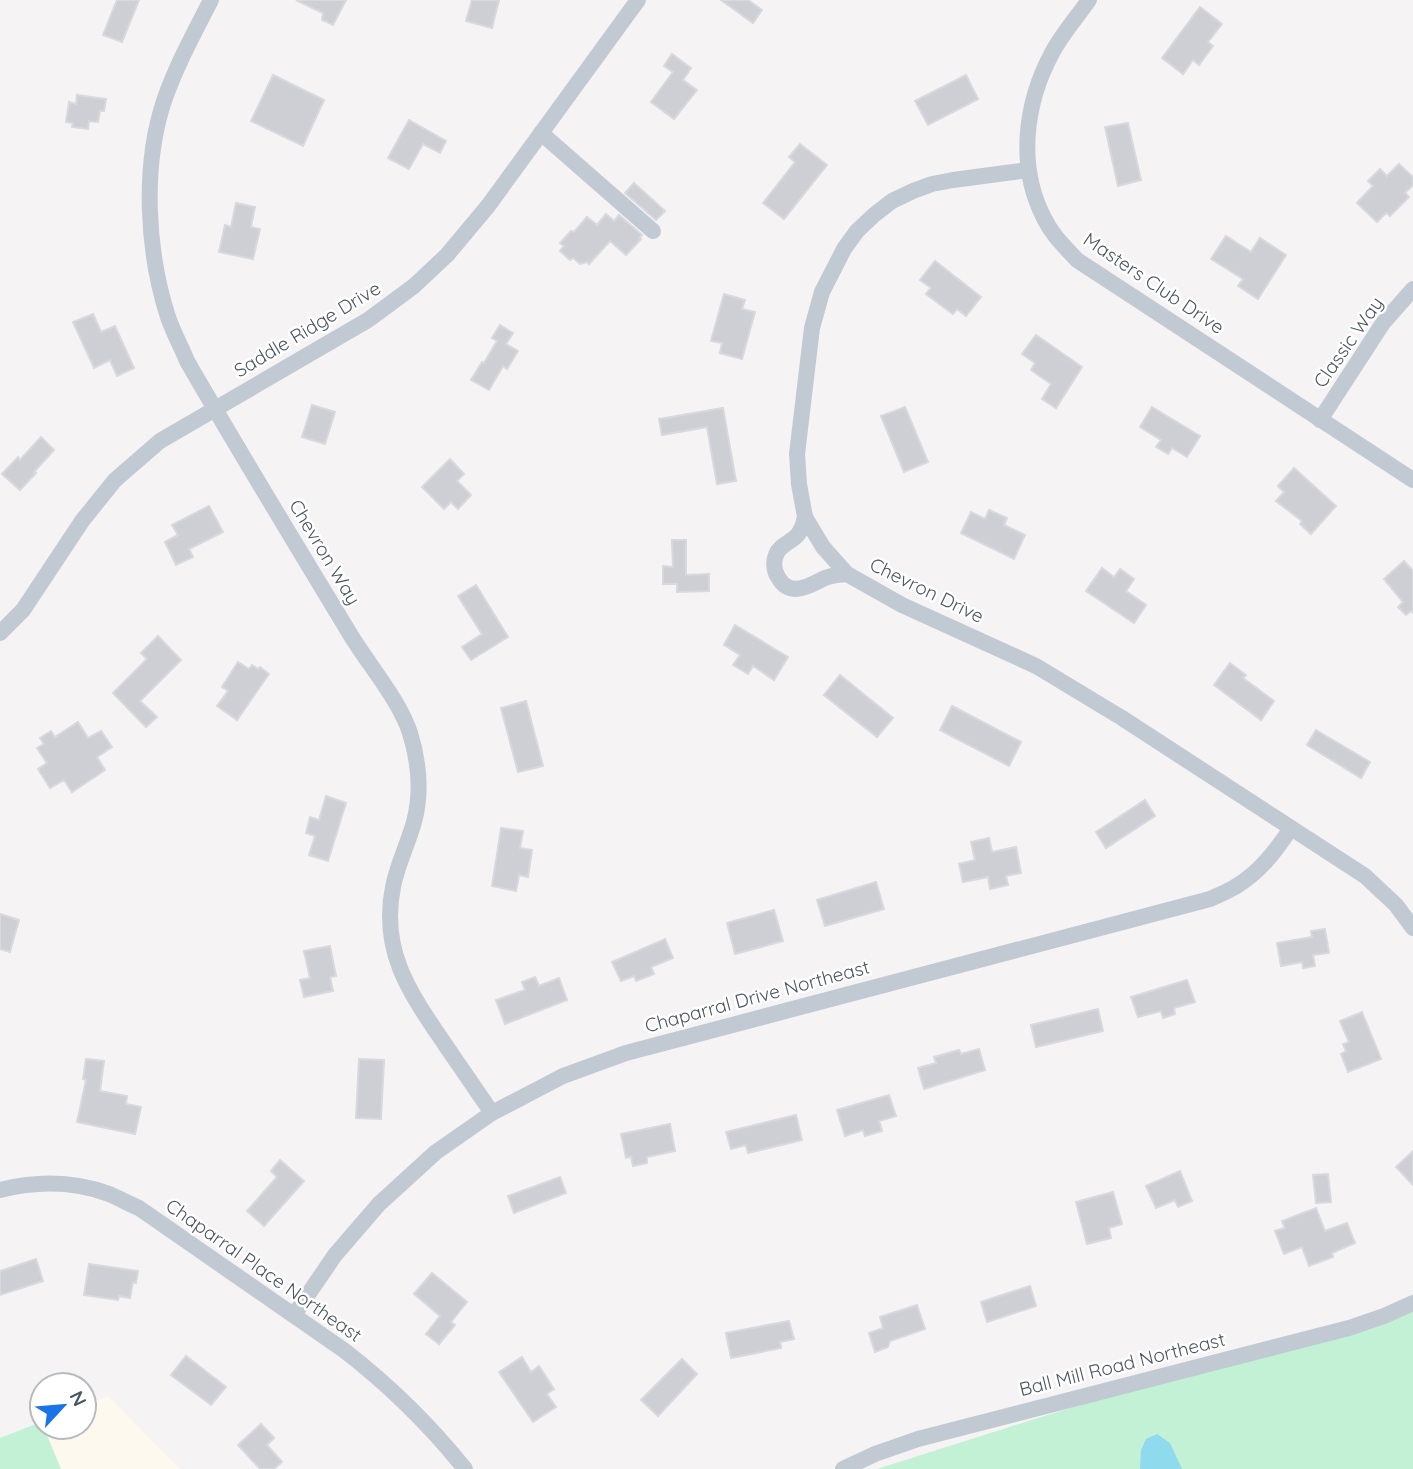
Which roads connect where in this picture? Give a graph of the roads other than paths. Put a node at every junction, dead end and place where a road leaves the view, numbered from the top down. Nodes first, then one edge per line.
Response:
1 (211, 0) edge
2 (638, 0) edge
3 (1089, 0) edge
4 (541, 133) junction
5 (1028, 170) junction
6 (653, 231) dead end
7 (1413, 289) edge
8 (215, 409) junction
9 (1320, 420) junction
10 (1413, 480) edge
11 (805, 517) junction
12 (847, 574) junction
13 (0, 633) edge
14 (1291, 828) junction
15 (1413, 928) edge
16 (492, 1113) junction
17 (0, 1190) edge
18 (1413, 1303) edge
19 (294, 1315) junction
20 (465, 1469) edge
21 (844, 1469) edge

1 - 8 street, Chevron Way
2 - 4 street, Saddle Ridge Drive
3 - 5 street, Masters Club Drive
4 - 6 street
4 - 8 street, Saddle Ridge Drive
5 - 9 street, Masters Club Drive
5 - 11 street, Chevron Drive
7 - 9 street, Classic Way
8 - 13 street, Saddle Ridge Drive
8 - 16 street, Chevron Way
9 - 10 street, Masters Club Drive
11 - 12 street, Chevron Drive
11 - 12 street
12 - 14 street, Chevron Drive
14 - 15 street, Chevron Drive
14 - 16 street, Chaparral Drive Northeast
16 - 19 street, Chaparral Drive Northeast
17 - 19 street, Chaparral Place Northeast
18 - 21 street, Ball Mill Road Northeast
19 - 20 street, Chaparral Place Northeast

